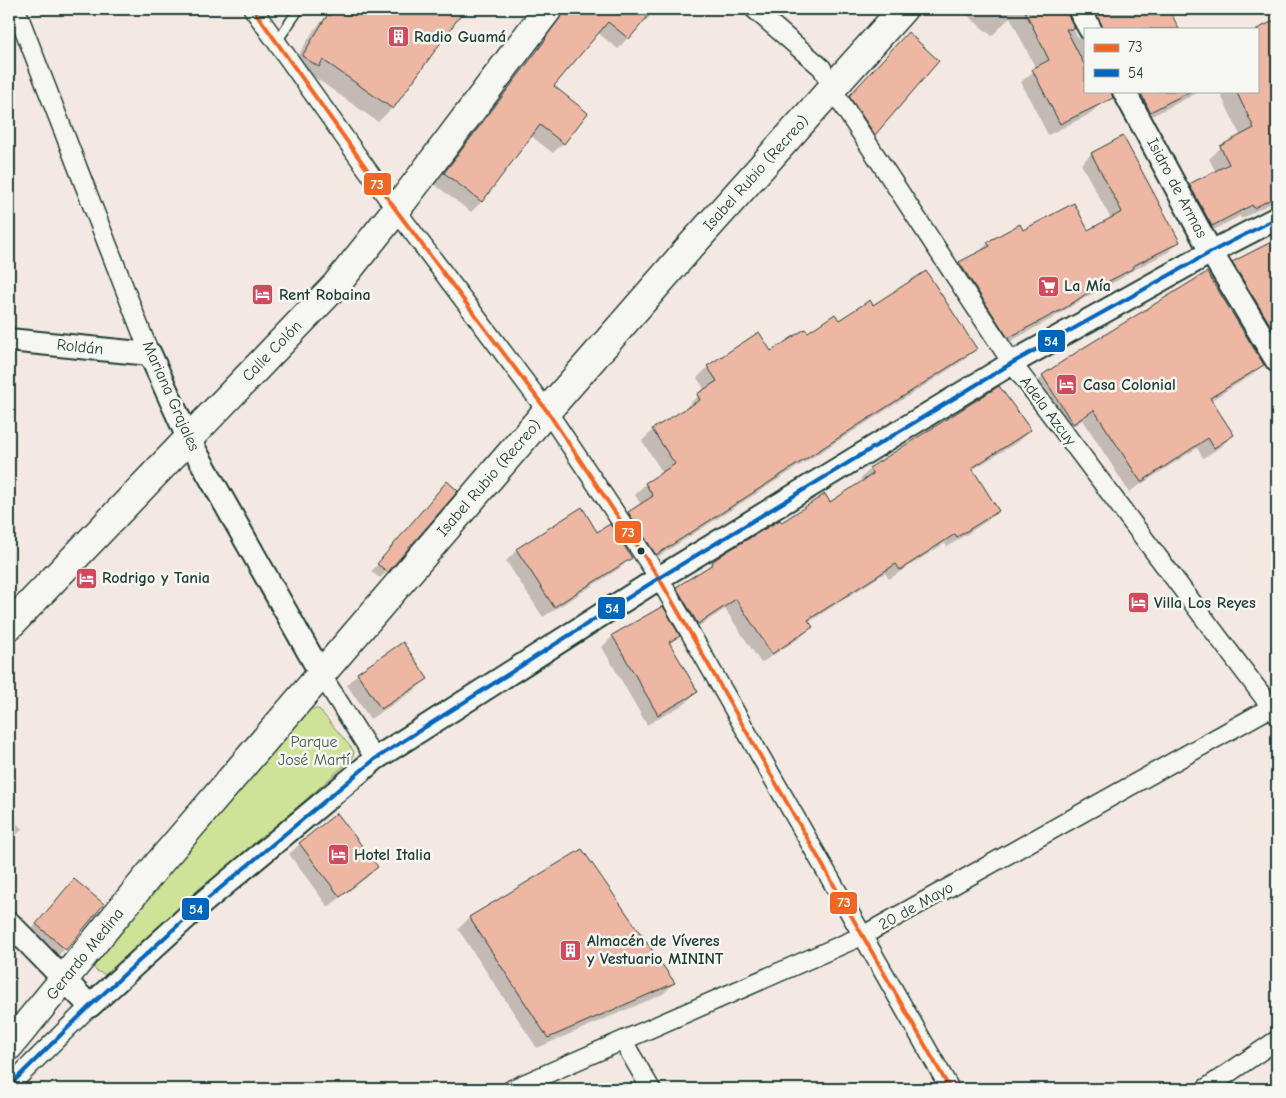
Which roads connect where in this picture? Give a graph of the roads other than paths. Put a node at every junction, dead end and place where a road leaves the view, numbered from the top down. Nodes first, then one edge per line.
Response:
1 (253, 9) edge
2 (300, 9) edge
3 (548, 9) edge
4 (754, 9) edge
5 (903, 9) edge
6 (1079, 9) edge
7 (15, 16) edge
8 (1089, 28) edge
9 (277, 41) junction
10 (832, 89) junction
11 (1125, 92) edge
12 (396, 210) junction
13 (1277, 218) edge
14 (1211, 252) junction
15 (9, 340) edge
16 (150, 354) junction
17 (1277, 361) edge
18 (1012, 362) junction
19 (547, 411) junction
20 (188, 438) junction
21 (659, 578) junction
22 (9, 626) edge
23 (321, 674) junction
24 (1275, 709) edge
25 (375, 759) junction
26 (160, 862) joint
27 (9, 923) edge
28 (862, 936) junction
29 (64, 980) junction
30 (90, 1006) junction
31 (1277, 1040) edge
32 (623, 1041) junction
33 (9, 1046) edge
34 (9, 1086) edge
35 (512, 1089) edge
36 (651, 1089) edge
37 (950, 1089) edge
38 (1206, 1089) edge

1 - 9 street
2 - 9 lane
3 - 12 main road, Calle Colón
4 - 10 street, Adela Azcuy
5 - 10 main road, Isabel Rubio (Recreo)
6 - 8 street
7 - 16 street, Mariana Grajales
9 - 12 street
10 - 18 street, Adela Azcuy
10 - 19 main road, Isabel Rubio (Recreo)
11 - 14 street, Isidro de Armas
12 - 19 street
12 - 20 main road, Calle Colón
13 - 14 street
14 - 17 street, Isidro de Armas
14 - 18 street
15 - 16 street, Roldán
16 - 20 street, Mariana Grajales
18 - 21 street
18 - 24 street, Adela Azcuy
19 - 21 street
19 - 23 main road, Isabel Rubio (Recreo)
20 - 22 main road, Calle Colón
20 - 23 street, Mariana Grajales
21 - 25 street
21 - 28 street
23 - 25 street, Mariana Grajales
23 - 26 main road, Isabel Rubio (Recreo)
24 - 28 street, 20 de Mayo
25 - 30 street
26 - 29 main road, Gerardo Medina
27 - 29 street
28 - 32 street, 20 de Mayo
28 - 37 street
29 - 30 street
29 - 33 main road, Gerardo Medina
30 - 34 street
31 - 38 street
32 - 35 street, 20 de Mayo
32 - 36 street

